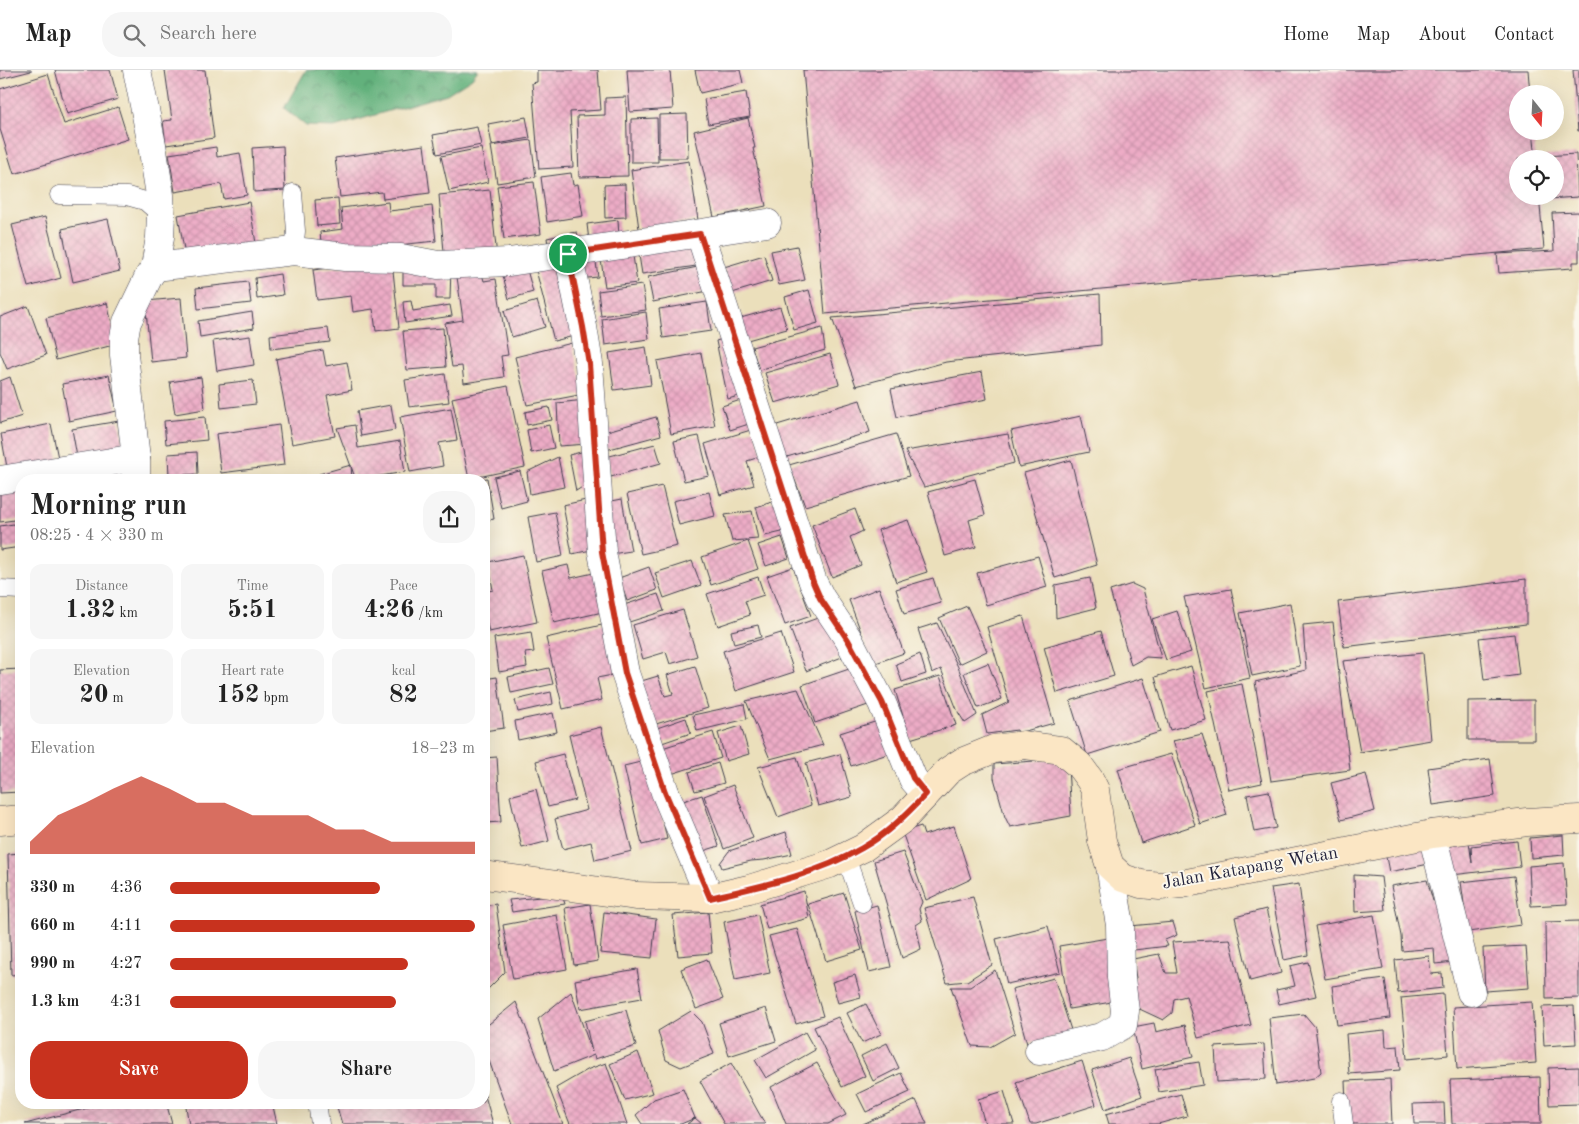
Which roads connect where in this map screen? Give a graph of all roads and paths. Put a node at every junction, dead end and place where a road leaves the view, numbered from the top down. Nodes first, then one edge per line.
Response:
1 (137, 70) edge
2 (294, 193) dead end
3 (59, 194) dead end
4 (161, 215) junction
5 (767, 223) dead end
6 (700, 234) junction
7 (294, 251) junction
8 (568, 254) junction
9 (155, 267) junction
10 (136, 469) edge
11 (74, 474) edge
12 (15, 479) edge
13 (0, 480) edge
14 (0, 589) edge
15 (15, 590) edge
16 (926, 794) junction
17 (1579, 819) edge
18 (15, 820) edge
19 (0, 821) edge
20 (1432, 834) junction
21 (846, 857) junction
22 (1110, 866) junction
23 (490, 876) edge
24 (710, 898) junction
25 (862, 903) dead end
26 (1471, 992) dead end
27 (1039, 1051) dead end
28 (1341, 1101) dead end
29 (318, 1109) edge
30 (320, 1124) edge
31 (1344, 1124) edge

1 - 4 street
2 - 7 lane
3 - 4 lane
4 - 9 street
5 - 6 street
6 - 8 street
6 - 16 street
7 - 8 street
7 - 9 street
8 - 24 street
9 - 10 street
10 - 11 street
12 - 13 street
14 - 15 lane
16 - 21 street
16 - 22 street
17 - 20 street, Jalan Katapang Wetan
18 - 19 street
20 - 22 street, Jalan Katapang Wetan
20 - 26 street
21 - 24 street
21 - 25 lane
22 - 27 street
23 - 24 street
28 - 31 lane
29 - 30 lane

